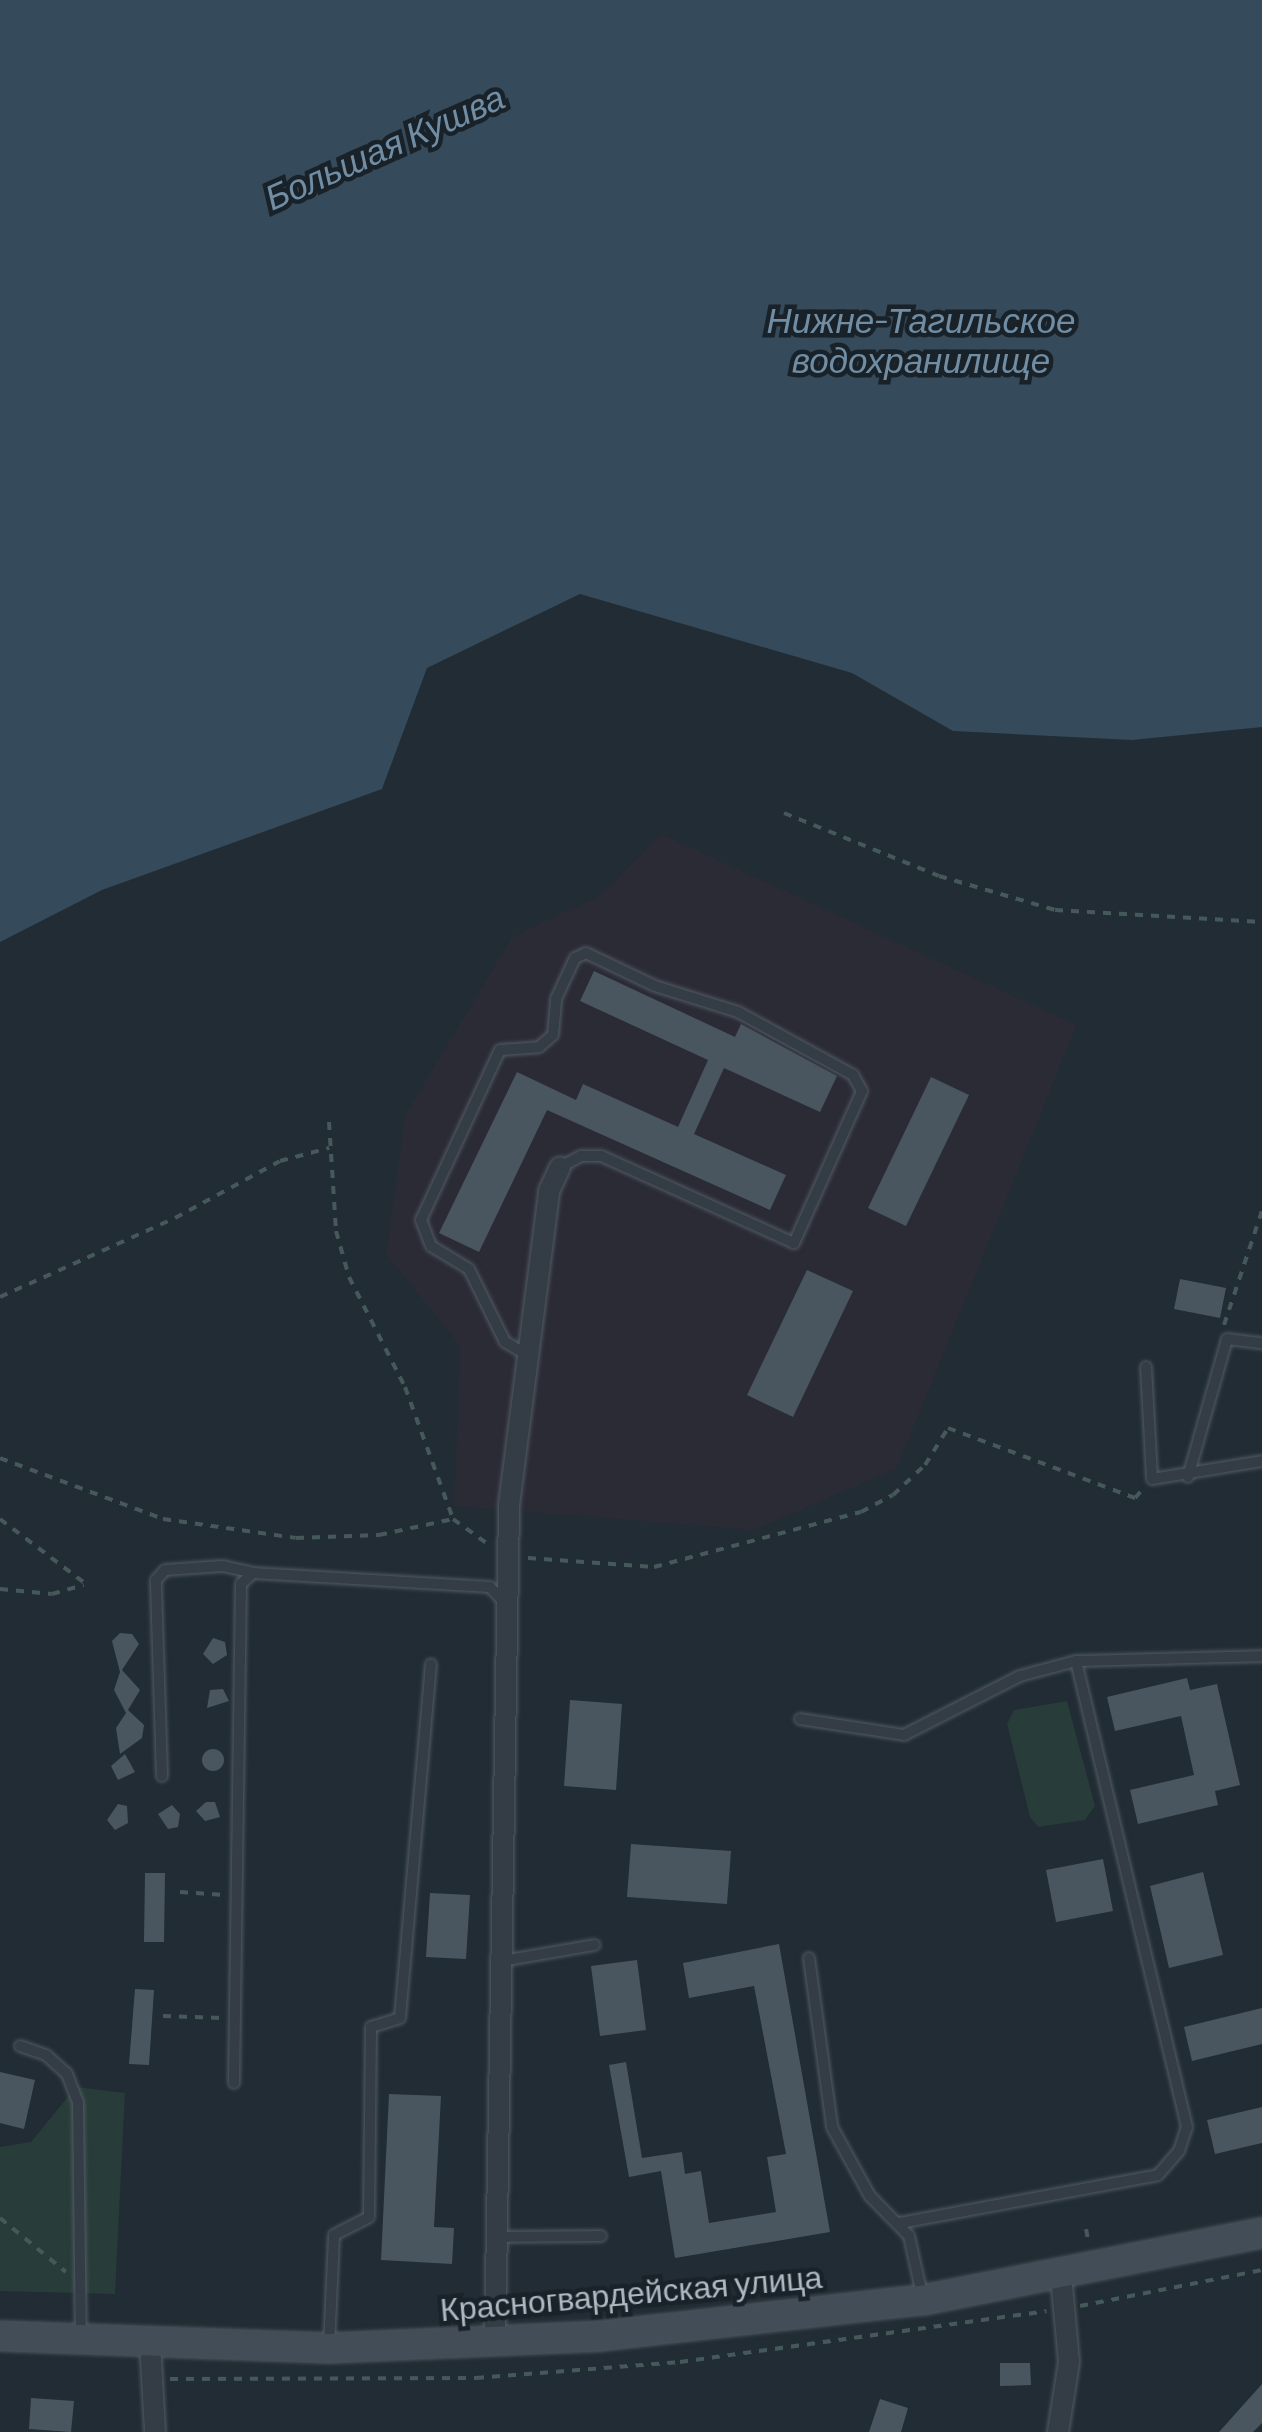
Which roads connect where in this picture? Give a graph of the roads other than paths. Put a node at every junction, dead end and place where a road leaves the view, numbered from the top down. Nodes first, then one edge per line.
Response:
1 (560, 1167) joint
2 (1262, 1343) edge
3 (528, 1356) junction
4 (1146, 1367) dead end
5 (1262, 1460) edge
6 (1188, 1476) junction
7 (253, 1573) junction
8 (508, 1606) junction
9 (1262, 1656) edge
10 (1076, 1661) junction
11 (430, 1664) dead end
12 (800, 1719) dead end
13 (162, 1776) dead end
14 (596, 1945) dead end
15 (809, 1958) dead end
16 (502, 1961) junction
17 (20, 2046) dead end
18 (234, 2083) dead end
19 (900, 2223) junction
20 (1262, 2232) edge
21 (602, 2236) dead end
22 (494, 2238) junction
23 (1061, 2276) junction
24 (923, 2300) junction
25 (0, 2336) edge
26 (81, 2340) junction
27 (150, 2342) junction
28 (495, 2344) junction
29 (328, 2348) junction
30 (154, 2432) edge
31 (1058, 2432) edge

1 - 3 street
1 - 3 lane
2 - 6 lane
3 - 8 street
4 - 6 lane
5 - 6 lane
7 - 8 lane
7 - 13 lane
7 - 18 lane
8 - 16 street
9 - 10 lane
10 - 12 lane
10 - 19 lane
11 - 29 lane
14 - 16 lane
15 - 19 lane
16 - 22 street
17 - 26 lane
19 - 24 lane
20 - 23 main road, Красногвардейская улица
21 - 22 lane
22 - 28 street
23 - 24 main road, Красногвардейская улица
23 - 31 street
24 - 28 main road, Красногвардейская улица
25 - 26 main road, Красногвардейская улица
26 - 27 main road, Красногвардейская улица
27 - 29 main road, Красногвардейская улица
27 - 30 street
28 - 29 main road, Красногвардейская улица

